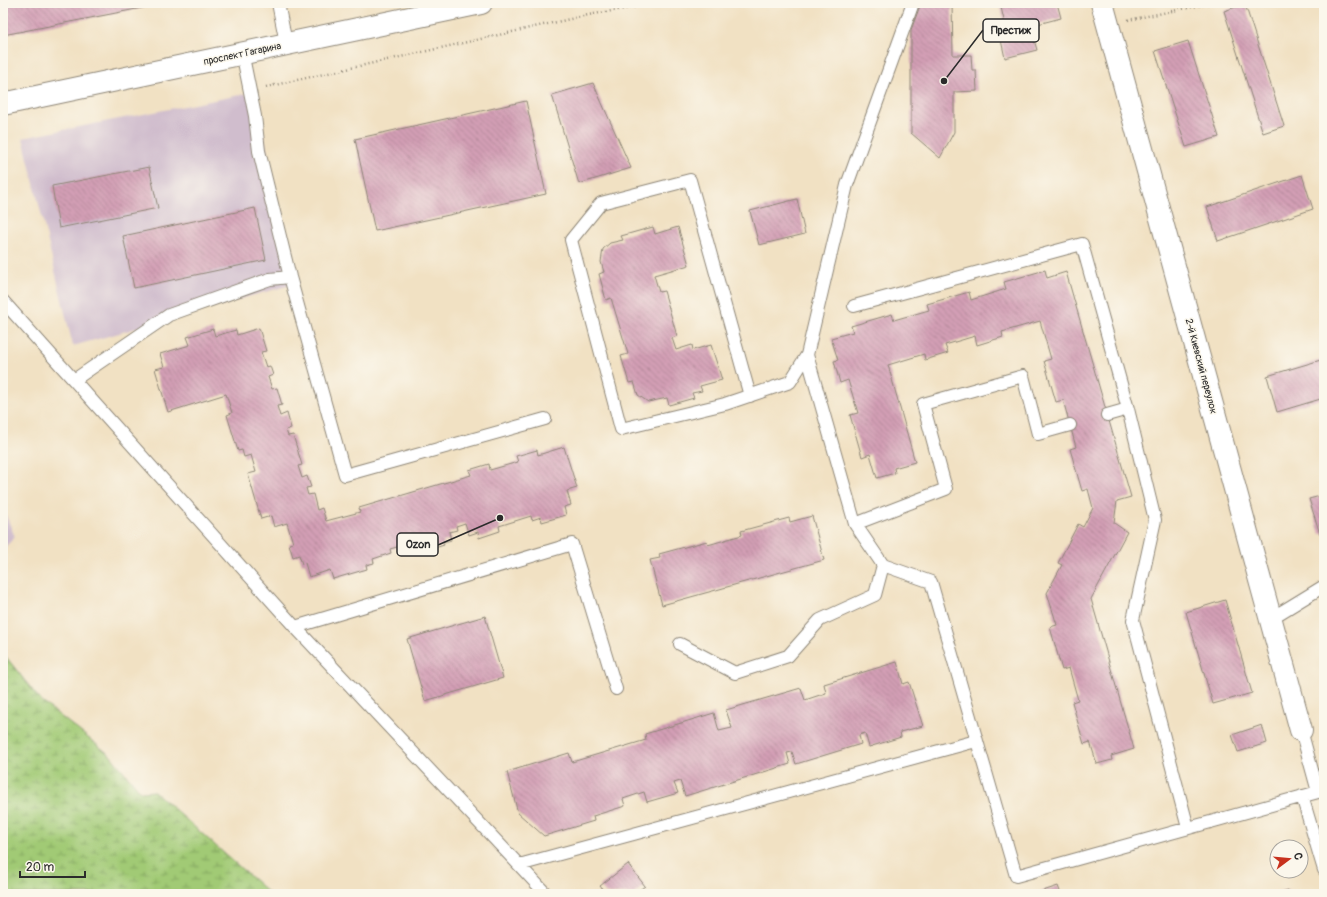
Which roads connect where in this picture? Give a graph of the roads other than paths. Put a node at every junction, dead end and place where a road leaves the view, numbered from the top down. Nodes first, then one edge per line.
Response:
1 (278, 3) edge
2 (477, 3) edge
3 (913, 3) edge
4 (1102, 3) edge
5 (286, 43) junction
6 (242, 52) junction
7 (3, 104) edge
8 (290, 277) junction
9 (3, 301) edge
10 (854, 306) dead end
11 (807, 355) junction
12 (74, 380) junction
13 (750, 396) junction
14 (1128, 409) junction
15 (1107, 415) dead end
16 (545, 419) dead end
17 (1070, 425) dead end
18 (855, 524) junction
19 (883, 565) junction
20 (1324, 586) edge
21 (1270, 619) junction
22 (295, 627) junction
23 (680, 644) dead end
24 (616, 689) dead end
25 (1301, 730) joint
26 (976, 742) junction
27 (1302, 796) junction
28 (1188, 828) junction
29 (519, 865) junction
30 (1324, 870) edge
31 (546, 894) edge

1 - 5 lane
2 - 5 street, проспект Гагарина
3 - 11 lane
4 - 21 street, 2-й Киевский переулок
5 - 6 street, проспект Гагарина
6 - 7 street, проспект Гагарина
6 - 8 lane
8 - 12 lane
8 - 16 lane
9 - 12 lane
10 - 14 lane
11 - 13 lane
11 - 18 lane
12 - 22 lane
13 - 13 lane
14 - 15 lane
14 - 28 lane
17 - 18 lane
18 - 19 lane
19 - 23 lane
19 - 26 lane
20 - 21 lane
21 - 25 street, 2-й Киевский переулок
22 - 24 lane
22 - 29 lane
25 - 27 lane
26 - 28 lane
26 - 29 lane
27 - 28 lane
27 - 30 lane
29 - 31 lane

